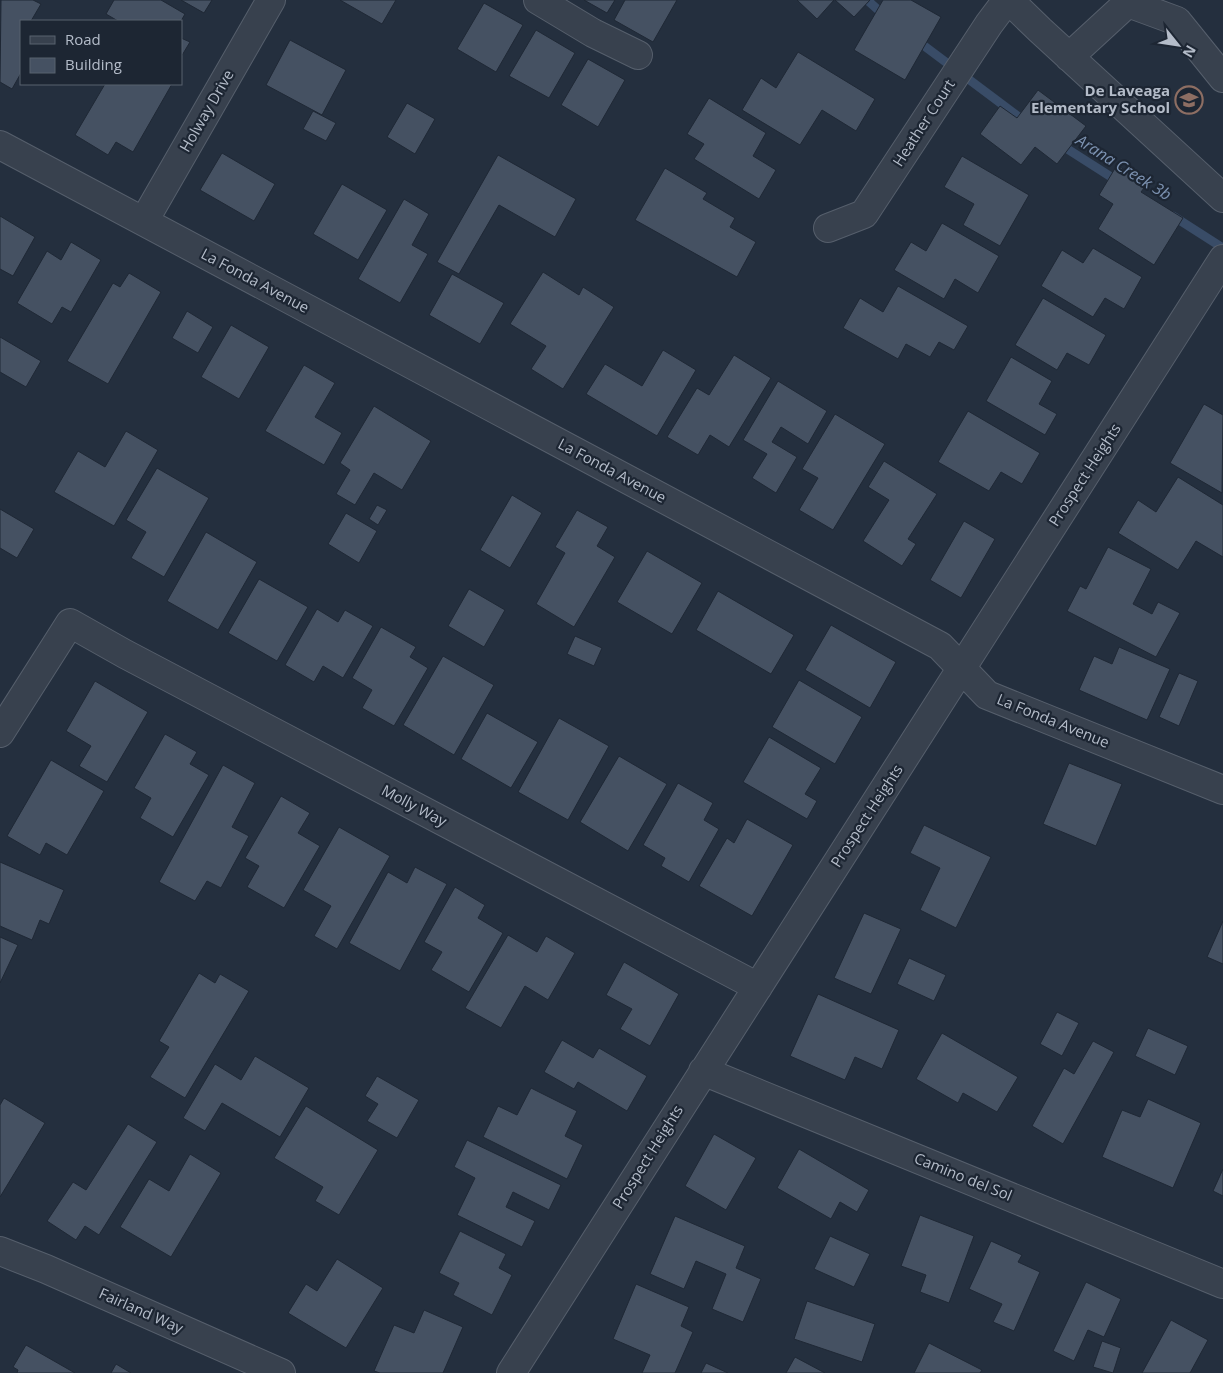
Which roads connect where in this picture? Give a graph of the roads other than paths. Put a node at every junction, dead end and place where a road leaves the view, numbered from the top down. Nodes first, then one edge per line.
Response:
1 (271, 0) edge
2 (538, 0) edge
3 (1008, 0) edge
4 (1129, 2) edge
5 (638, 55) dead end
6 (1069, 57) junction
7 (1223, 78) edge
8 (0, 145) edge
9 (1223, 198) edge
10 (144, 222) junction
11 (828, 228) dead end
12 (1223, 259) edge
13 (962, 668) junction
14 (0, 733) edge
15 (1223, 790) edge
16 (758, 987) junction
17 (703, 1071) junction
18 (0, 1251) edge
19 (1223, 1284) edge
20 (515, 1372) edge
21 (281, 1373) edge

1 - 10 street, Holway Drive
2 - 5 street
3 - 6 street
3 - 11 street, Heather Court
4 - 6 street
4 - 7 street
6 - 9 street
8 - 10 street, La Fonda Avenue
10 - 13 street, La Fonda Avenue
12 - 13 street, Prospect Heights
13 - 15 street, La Fonda Avenue
13 - 16 street, Prospect Heights
14 - 16 street, Molly Way
16 - 17 street, Prospect Heights
17 - 19 street, Camino del Sol
17 - 20 street, Prospect Heights
18 - 21 street, Fairland Way

